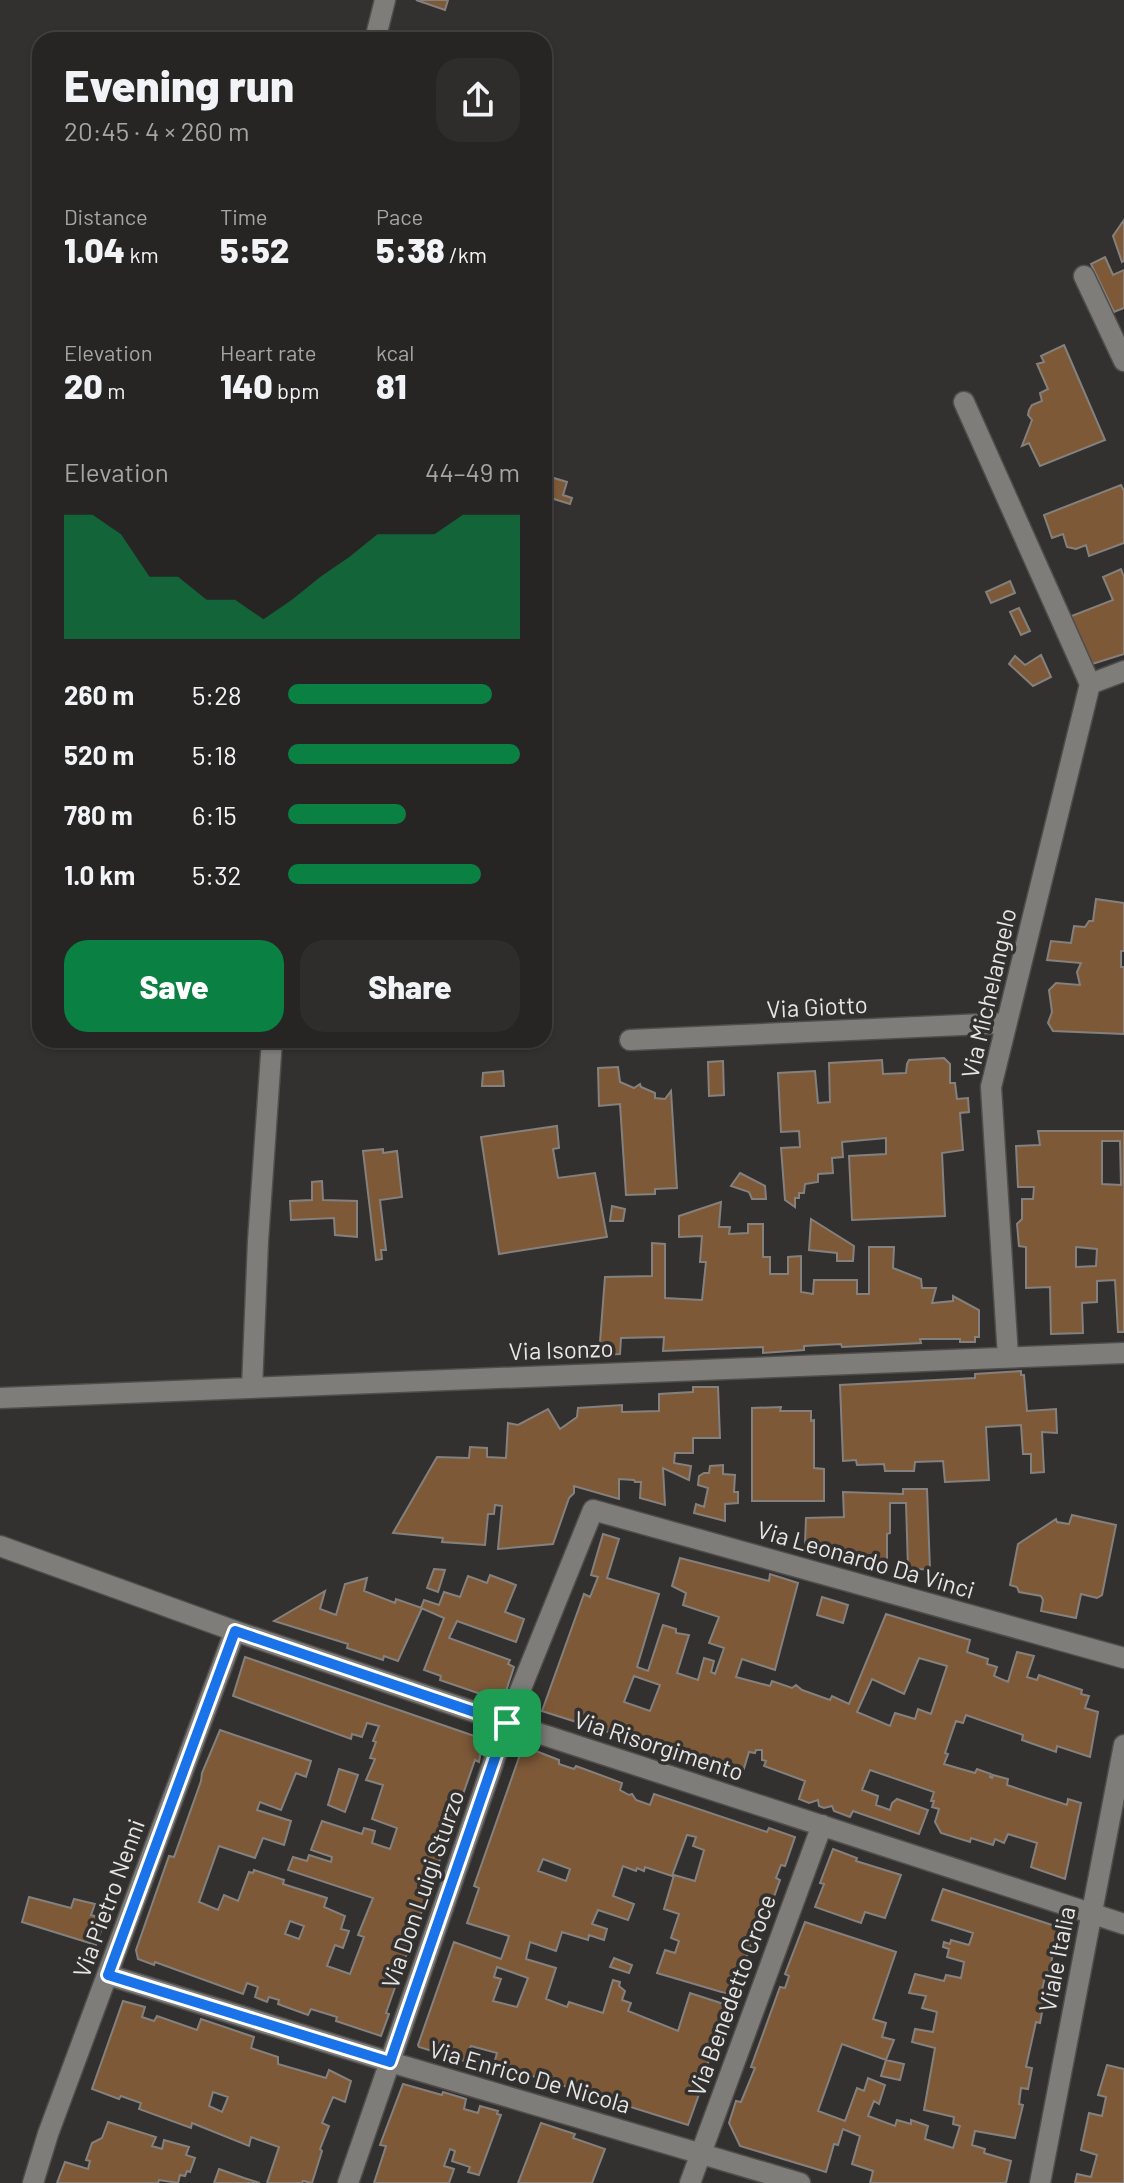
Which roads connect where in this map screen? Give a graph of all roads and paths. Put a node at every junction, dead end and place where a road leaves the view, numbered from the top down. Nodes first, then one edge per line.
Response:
1 (385, 0) edge
2 (377, 32) edge
3 (1084, 276) dead end
4 (1124, 361) edge
5 (964, 402) dead end
6 (1124, 671) edge
7 (1090, 684) junction
8 (1006, 1023) junction
9 (630, 1040) dead end
10 (271, 1048) edge
11 (1124, 1353) edge
12 (1008, 1357) junction
13 (252, 1388) junction
14 (0, 1398) edge
15 (593, 1510) joint
16 (0, 1546) edge
17 (235, 1631) junction
18 (1124, 1658) edge
19 (507, 1723) junction
20 (1124, 1745) edge
21 (822, 1825) junction
22 (1092, 1912) junction
23 (1124, 1924) edge
24 (108, 1975) junction
25 (390, 2062) junction
26 (701, 2154) junction
27 (33, 2183) edge
28 (348, 2183) edge
29 (690, 2183) edge
30 (800, 2183) edge
31 (1040, 2183) edge

1 - 2 street
3 - 4 street
5 - 7 street
6 - 7 street
7 - 8 street, Via Michelangelo
8 - 9 street, Via Giotto
8 - 12 street, Via Michelangelo
10 - 13 street
11 - 12 street, Via Isonzo
12 - 13 street, Via Isonzo
13 - 14 street, Via Isonzo
15 - 18 street, Via Leonardo Da Vinci
15 - 19 street, Via Don Luigi Sturzo
16 - 17 street, Via Risorgimento
17 - 19 street, Via Risorgimento
17 - 24 street, Via Pietro Nenni
19 - 21 street, Via Risorgimento
19 - 25 street, Via Don Luigi Sturzo
20 - 22 street, Viale Italia
21 - 22 street, Via Risorgimento
21 - 26 street, Via Benedetto Croce
22 - 23 street, Via Risorgimento
22 - 31 street, Viale Italia
24 - 25 street, Via Enrico De Nicola
24 - 27 street, Via Pietro Nenni
25 - 26 street, Via Enrico De Nicola
25 - 28 street, Via Don Luigi Sturzo
26 - 29 street, Via Benedetto Croce
26 - 30 street, Via Enrico De Nicola

